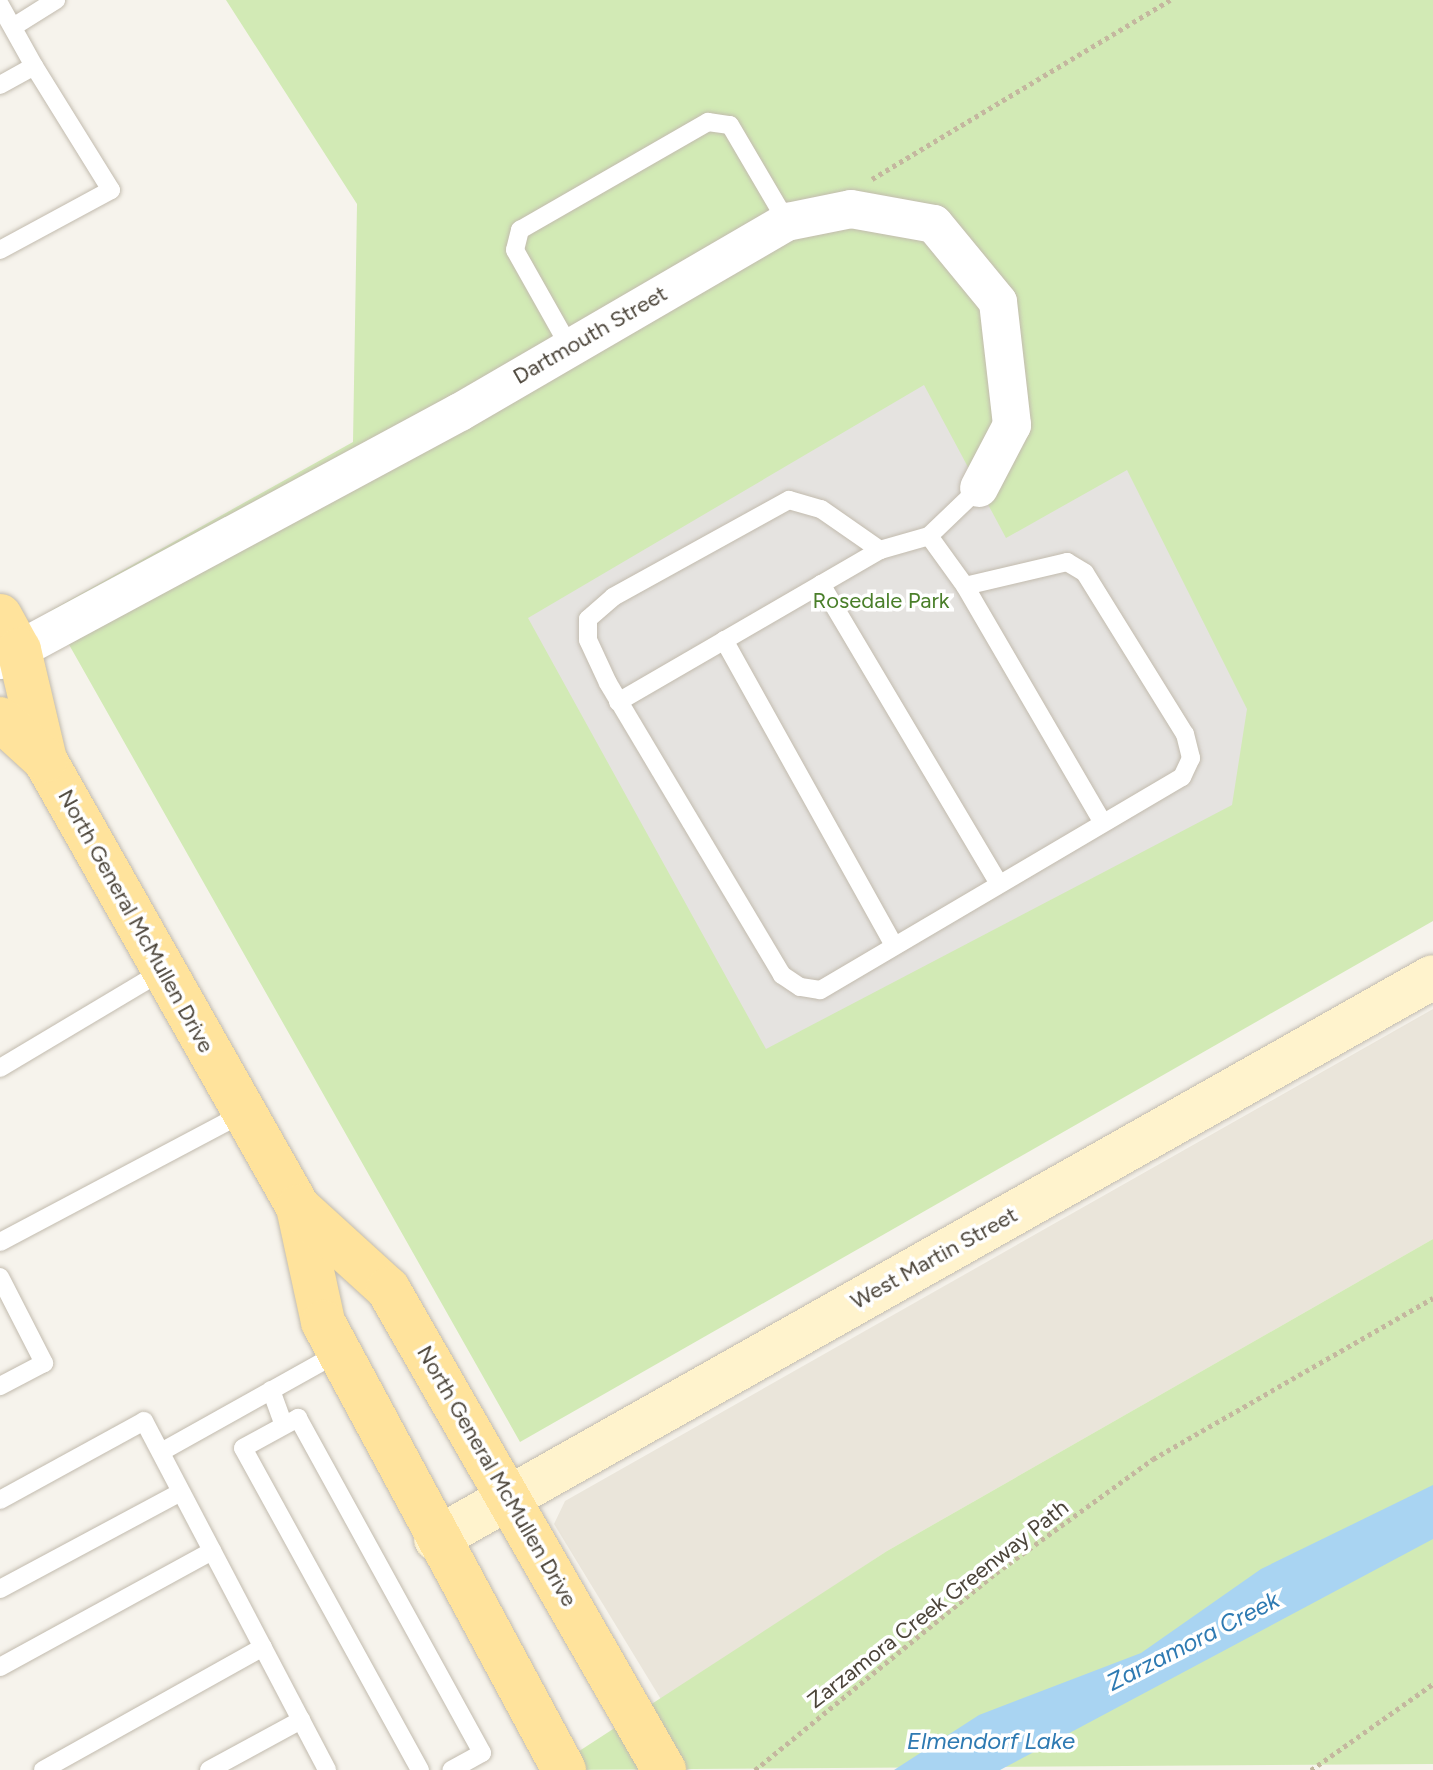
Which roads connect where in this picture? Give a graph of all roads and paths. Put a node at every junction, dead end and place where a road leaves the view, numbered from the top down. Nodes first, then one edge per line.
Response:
1 (56, 0) edge
2 (1170, 0) edge
3 (0, 5) edge
4 (13, 27) junction
5 (34, 66) junction
6 (0, 85) edge
7 (851, 209) junction
8 (787, 222) junction
9 (0, 250) edge
10 (569, 346) junction
11 (979, 488) joint
12 (929, 536) junction
13 (880, 550) junction
14 (821, 584) junction
15 (965, 586) junction
16 (724, 640) junction
17 (6, 642) edge
18 (618, 702) junction
19 (0, 719) edge
20 (45, 760) junction
21 (1103, 823) junction
22 (999, 884) junction
23 (894, 945) junction
24 (163, 971) junction
25 (1433, 977) edge
26 (0, 1068) edge
27 (244, 1113) junction
28 (298, 1207) junction
29 (0, 1242) edge
30 (0, 1277) edge
31 (1433, 1298) edge
32 (340, 1352) junction
33 (0, 1386) edge
34 (271, 1390) junction
35 (284, 1425) junction
36 (161, 1452) junction
37 (179, 1490) junction
38 (511, 1497) junction
39 (0, 1500) edge
40 (436, 1539) junction
41 (212, 1551) junction
42 (0, 1589) edge
43 (263, 1647) junction
44 (0, 1667) edge
45 (1433, 1684) edge
46 (301, 1720) junction
47 (43, 1770) edge
48 (209, 1770) edge
49 (327, 1770) edge
50 (420, 1770) edge
51 (451, 1770) edge
52 (564, 1770) edge
53 (664, 1770) edge
54 (755, 1770) edge
55 (1311, 1770) edge

1 - 4 lane
2 - 7 path
3 - 4 lane
4 - 5 lane
5 - 6 lane
5 - 9 lane
7 - 8 street, Dartmouth Street
7 - 11 street, Dartmouth Street
8 - 10 street, Dartmouth Street
8 - 10 lane
10 - 17 street, Dartmouth Street
11 - 12 lane
12 - 13 lane
12 - 15 lane
13 - 14 lane
13 - 18 lane
14 - 16 lane
14 - 22 lane
15 - 21 lane
15 - 21 lane
16 - 18 lane
16 - 23 lane
17 - 20 main road, North General McMullen Drive
18 - 23 lane
19 - 20 main road, North General McMullen Drive
20 - 24 main road, North General McMullen Drive
21 - 22 lane
22 - 23 lane
24 - 26 lane
24 - 27 main road, North General McMullen Drive
25 - 38 street, West Martin Street
27 - 28 main road, North General McMullen Drive
27 - 29 lane
28 - 32 main road, North General McMullen Drive
28 - 38 main road, North General McMullen Drive
30 - 33 lane
31 - 54 path, Zarzamora Creek Greenway Path
32 - 34 lane
32 - 40 main road, North General McMullen Drive
34 - 35 lane
34 - 36 lane
35 - 50 lane
35 - 51 lane
36 - 37 lane
36 - 39 lane
37 - 41 lane
37 - 42 lane
38 - 40 street, West Martin Street
38 - 53 main road, North General McMullen Drive
40 - 52 main road, North General McMullen Drive
41 - 43 lane
41 - 44 lane
43 - 46 lane
43 - 47 lane
45 - 55 path
46 - 48 lane
46 - 49 lane

